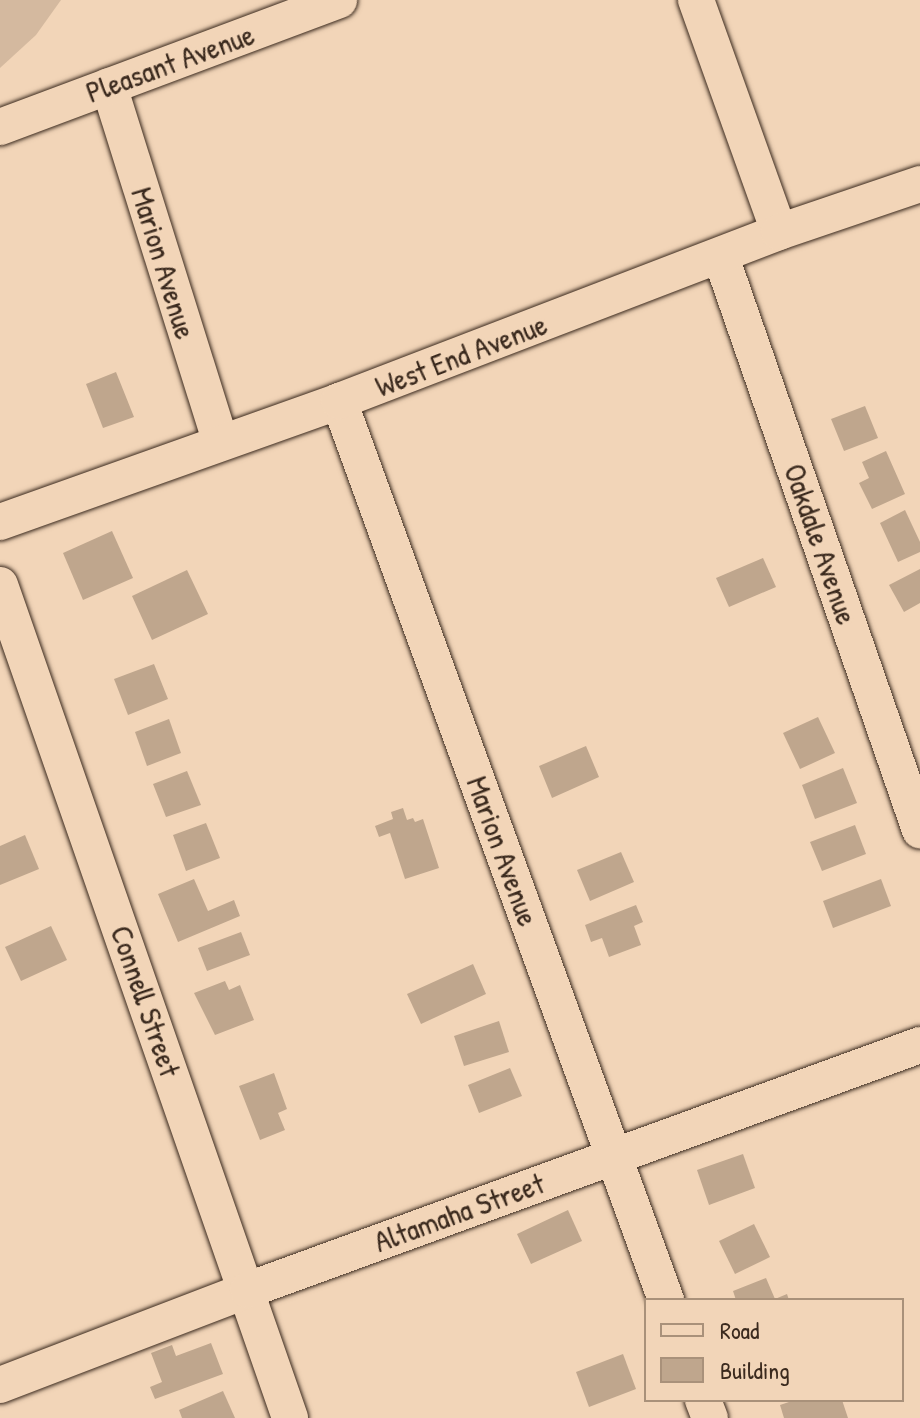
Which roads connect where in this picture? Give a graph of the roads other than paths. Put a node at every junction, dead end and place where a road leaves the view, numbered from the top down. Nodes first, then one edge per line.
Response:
1 (339, 0) edge
2 (696, 0) edge
3 (109, 86) junction
4 (0, 127) edge
5 (920, 184) edge
6 (779, 232) junction
7 (721, 257) junction
8 (339, 401) junction
9 (220, 441) junction
10 (0, 522) edge
11 (0, 585) edge
12 (920, 830) edge
13 (920, 1045) edge
14 (614, 1156) junction
15 (248, 1290) junction
16 (665, 1298) edge
17 (0, 1385) edge
18 (290, 1418) edge

1 - 3 street, Pleasant Avenue
2 - 6 street
3 - 4 street, Pleasant Avenue
3 - 9 street, Marion Avenue
5 - 6 street, West End Avenue
6 - 7 street, West End Avenue
7 - 8 street, West End Avenue
7 - 12 street, Oakdale Avenue
8 - 9 street, West End Avenue
8 - 14 street, Marion Avenue
9 - 10 street, West End Avenue
11 - 15 street, Connell Street
13 - 14 street, Altamaha Street
14 - 15 street, Altamaha Street
14 - 16 street, Marion Avenue
15 - 17 street, Altamaha Street
15 - 18 street, Connell Street

